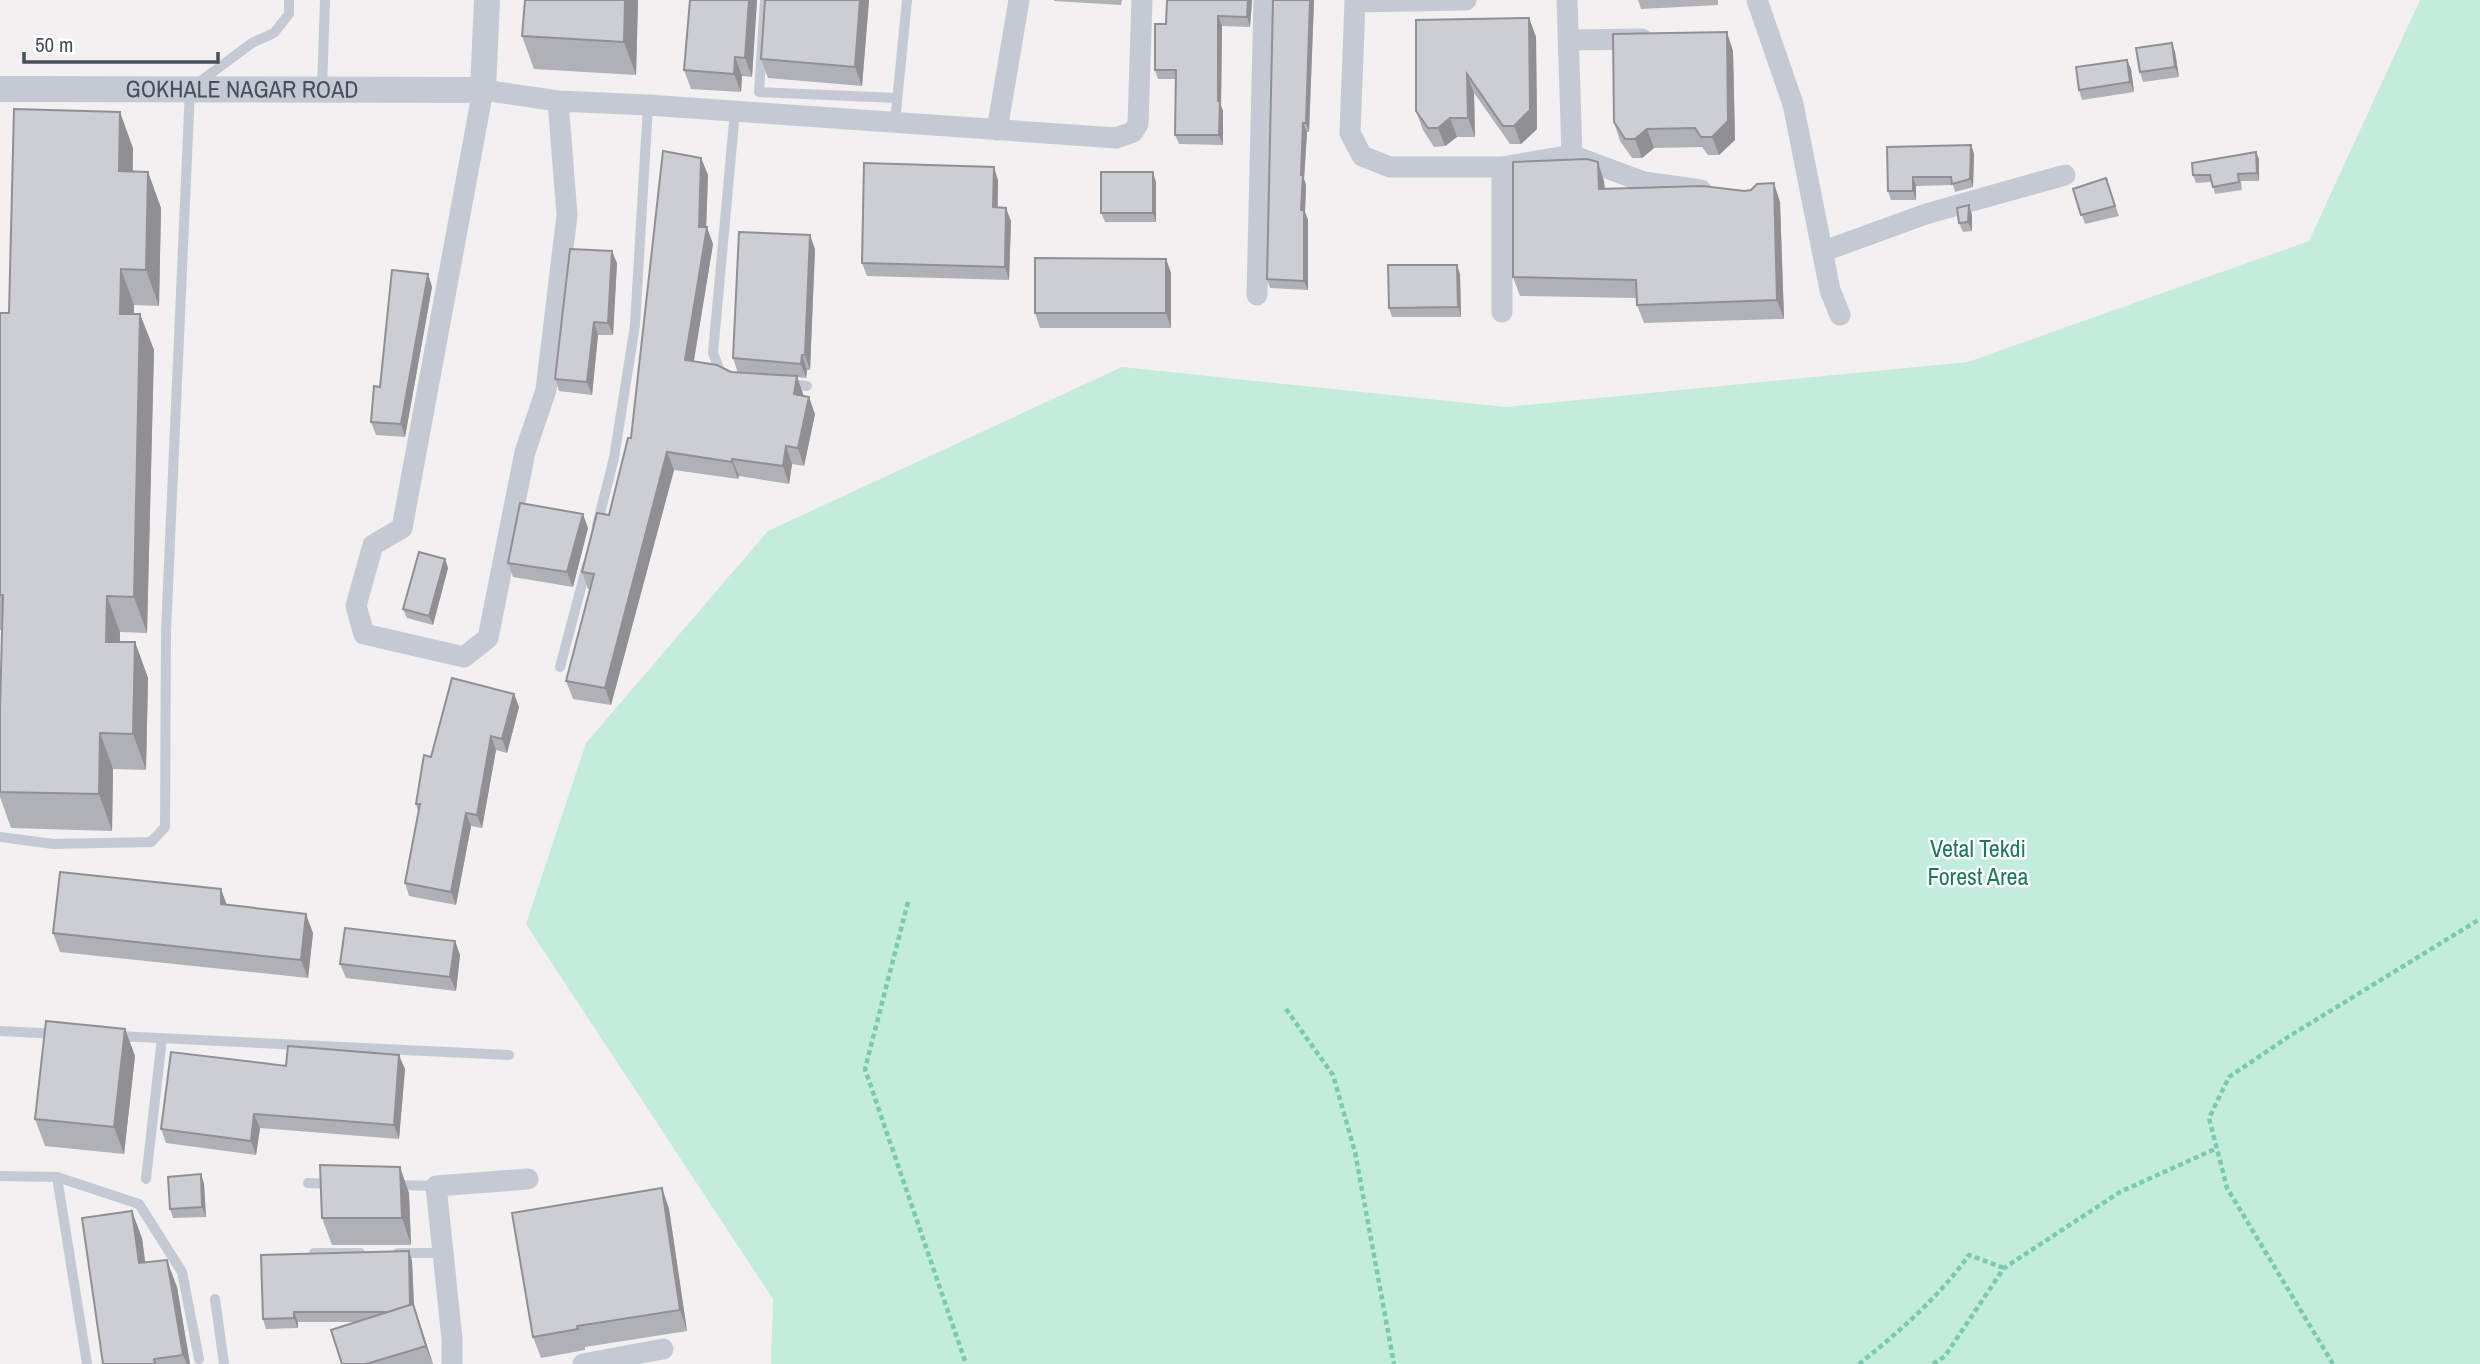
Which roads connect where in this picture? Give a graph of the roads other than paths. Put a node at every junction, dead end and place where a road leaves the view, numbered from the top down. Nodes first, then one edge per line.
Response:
1 (289, 0) edge
2 (325, 0) edge
3 (487, 0) edge
4 (765, 0) edge
5 (906, 0) edge
6 (1019, 0) edge
7 (1142, 0) edge
8 (1264, 0) edge
9 (1466, 0) edge
10 (1567, 0) edge
11 (1758, 0) edge
12 (1664, 39) edge
13 (1569, 40) junction
14 (0, 89) edge
15 (190, 89) junction
16 (322, 90) junction
17 (483, 90) junction
18 (897, 98) junction
19 (558, 102) junction
20 (648, 105) junction
21 (735, 111) junction
22 (895, 122) junction
23 (997, 130) junction
24 (1572, 155) junction
25 (1502, 167) junction
26 (2065, 175) dead end
27 (1724, 194) edge
28 (1824, 251) junction
29 (1257, 295) dead end
30 (1502, 312) dead end
31 (1840, 315) dead end
32 (738, 382) edge
33 (779, 384) edge
34 (807, 386) dead end
35 (594, 536) edge
36 (591, 548) edge
37 (559, 667) dead end
38 (0, 837) edge
39 (0, 1031) edge
40 (67, 1034) edge
41 (108, 1036) edge
42 (162, 1038) junction
43 (509, 1055) dead end
44 (0, 1175) edge
45 (57, 1177) junction
46 (146, 1179) dead end
47 (528, 1179) dead end
48 (308, 1183) dead end
49 (349, 1184) edge
50 (377, 1185) edge
51 (436, 1186) junction
52 (314, 1253) edge
53 (368, 1253) edge
54 (381, 1253) edge
55 (443, 1253) junction
56 (215, 1299) dead end
57 (663, 1349) dead end
58 (199, 1359) dead end
59 (87, 1364) edge
60 (223, 1364) edge
61 (452, 1364) edge
62 (583, 1364) edge

1 - 15 lane
2 - 16 lane
3 - 17 street
4 - 18 lane
5 - 18 lane
6 - 23 street
7 - 23 street
8 - 29 street
9 - 25 street
10 - 13 street
11 - 28 street
12 - 13 street
13 - 24 street
14 - 15 street, GOKHALE NAGAR ROAD
15 - 16 street, GOKHALE NAGAR ROAD
15 - 38 lane
16 - 17 street, GOKHALE NAGAR ROAD
17 - 19 street
17 - 19 street
18 - 22 lane
19 - 20 street
20 - 21 street
20 - 35 lane
21 - 22 street
21 - 32 lane
22 - 23 street
24 - 25 street
24 - 27 street
25 - 30 street
26 - 28 street
28 - 31 street
33 - 34 lane
36 - 37 lane
39 - 40 lane
41 - 42 lane
42 - 43 lane
42 - 46 lane
44 - 45 lane
45 - 58 lane
45 - 59 lane
47 - 51 street
48 - 49 lane
50 - 51 lane
51 - 55 street
52 - 53 lane
54 - 55 lane
55 - 61 street
56 - 60 lane
57 - 62 street

